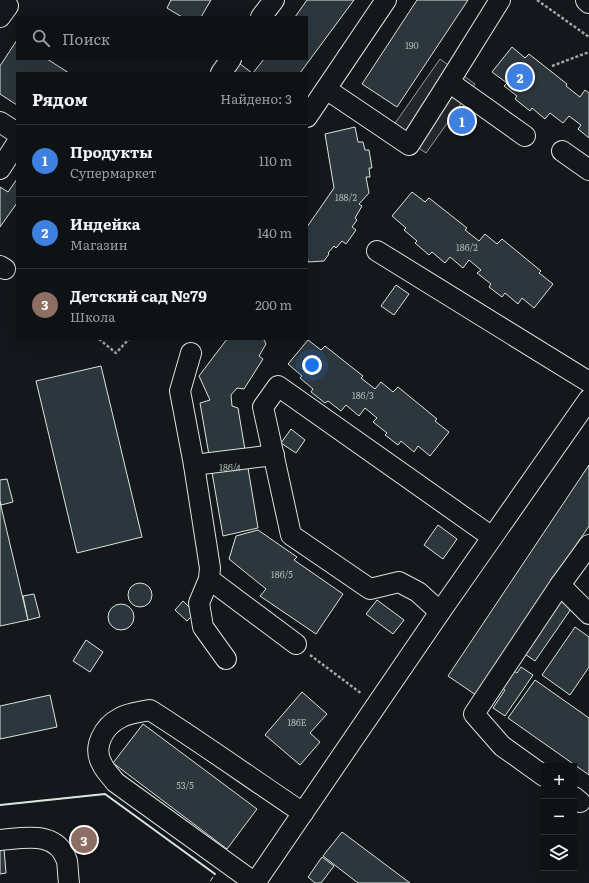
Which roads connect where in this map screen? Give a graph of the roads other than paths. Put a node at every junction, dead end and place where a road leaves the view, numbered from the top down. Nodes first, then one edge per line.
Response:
1 (0, 0) edge
2 (274, 0) edge
3 (386, 0) edge
4 (500, 0) edge
5 (262, 16) edge
6 (0, 17) edge
7 (230, 60) edge
8 (222, 72) edge
9 (449, 82) junction
10 (326, 89) junction
11 (308, 116) edge
12 (0, 122) edge
13 (16, 132) edge
14 (524, 136) dead end
15 (16, 145) edge
16 (562, 151) dead end
17 (0, 169) edge
18 (589, 170) edge
19 (377, 251) dead end
20 (191, 353) dead end
21 (589, 382) edge
22 (589, 399) edge
23 (274, 455) junction
24 (194, 465) junction
25 (492, 537) junction
26 (589, 545) edge
27 (210, 579) junction
28 (560, 585) junction
29 (440, 612) junction
30 (589, 614) edge
31 (296, 644) road end
32 (226, 659) dead end
33 (541, 774) edge
34 (303, 813) junction
35 (0, 840) edge
36 (69, 883) edge
37 (255, 883) edge

1 - 6 street
2 - 5 street
3 - 10 street
4 - 9 street
7 - 8 street
9 - 10 street
9 - 14 street
10 - 11 street
12 - 13 street
15 - 17 street
16 - 18 street
19 - 21 street
20 - 24 street
22 - 25 street
23 - 24 street
23 - 25 street
23 - 29 street
24 - 27 street
25 - 29 street
26 - 28 street
27 - 31 street
27 - 32 street
28 - 30 street
28 - 33 street
29 - 34 street
34 - 37 street
34 - 37 street
35 - 36 street

